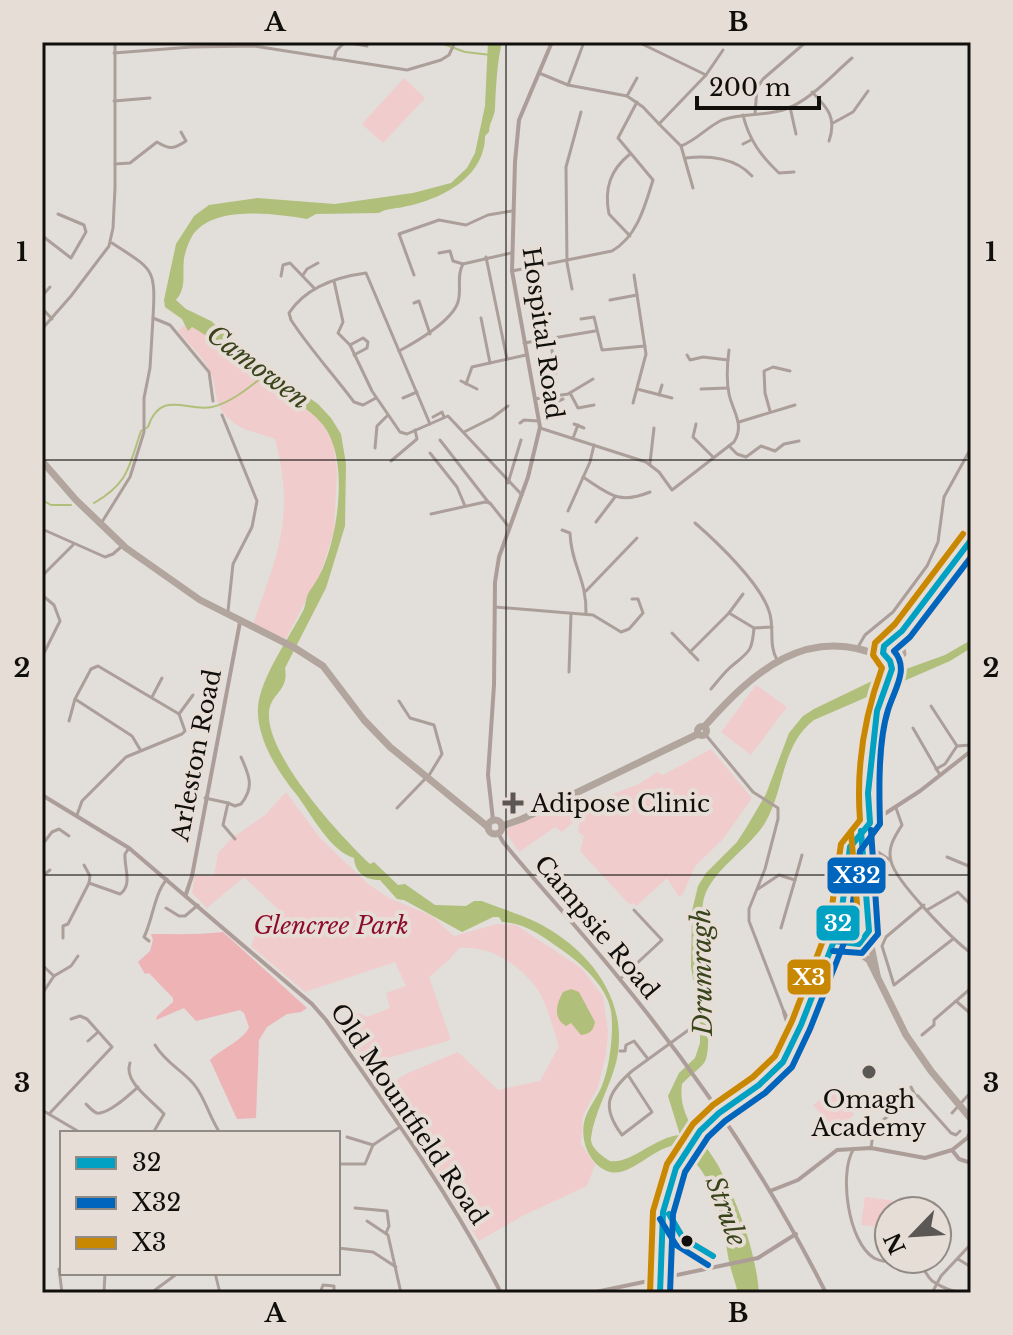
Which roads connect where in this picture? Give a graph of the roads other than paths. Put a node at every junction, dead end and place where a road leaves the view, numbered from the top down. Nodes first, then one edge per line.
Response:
1 (115, 42) edge
2 (552, 42) edge
3 (584, 42) edge
4 (638, 42) edge
5 (806, 42) edge
6 (455, 44) edge
7 (367, 46) dead end
8 (723, 50) dead end
9 (114, 53) junction
10 (852, 58) dead end
11 (334, 59) junction
12 (539, 73) junction
13 (706, 75) junction
14 (637, 78) dead end
15 (568, 85) junction
16 (868, 91) dead end
17 (812, 92) junction
18 (627, 96) junction
19 (150, 98) dead end
20 (114, 101) junction
21 (637, 102) junction
22 (790, 107) junction
23 (581, 112) dead end
24 (755, 114) junction
25 (743, 115) junction
26 (833, 123) junction
27 (659, 124) junction
28 (181, 132) dead end
29 (796, 134) dead end
30 (751, 140) junction
31 (829, 141) dead end
32 (743, 144) dead end
33 (681, 146) junction
34 (630, 154) junction
35 (686, 158) junction
36 (115, 164) junction
37 (794, 172) dead end
38 (752, 176) dead end
39 (693, 188) dead end
40 (512, 211) junction
41 (58, 214) dead end
42 (630, 236) junction
43 (43, 237) edge
44 (110, 242) junction
45 (439, 253) dead end
46 (511, 253) junction
47 (486, 257) junction
48 (568, 260) junction
49 (318, 263) dead end
50 (463, 264) junction
51 (512, 271) junction
52 (303, 275) junction
53 (414, 275) dead end
54 (634, 275) dead end
55 (281, 276) dead end
56 (334, 281) junction
57 (50, 287) dead end
58 (314, 288) junction
59 (572, 289) dead end
60 (637, 295) junction
61 (42, 296) edge
62 (610, 300) dead end
63 (414, 303) dead end
64 (42, 308) edge
65 (155, 318) junction
66 (481, 318) dead end
67 (52, 319) junction
68 (581, 319) dead end
69 (42, 329) edge
70 (596, 331) junction
71 (430, 334) junction
72 (550, 339) junction
73 (524, 343) junction
74 (350, 345) junction
75 (646, 346) junction
76 (729, 350) dead end
77 (399, 351) junction
78 (354, 355) junction
79 (526, 355) junction
80 (687, 355) dead end
81 (507, 359) junction
82 (728, 360) junction
83 (490, 363) junction
84 (790, 371) dead end
85 (556, 373) dead end
86 (593, 379) dead end
87 (461, 381) dead end
88 (466, 384) junction
89 (662, 385) dead end
90 (728, 388) junction
91 (477, 389) dead end
92 (637, 389) junction
93 (701, 389) dead end
94 (417, 392) junction
95 (570, 393) junction
96 (659, 395) junction
97 (550, 396) junction
98 (376, 398) junction
99 (403, 398) dead end
100 (672, 398) dead end
101 (535, 399) junction
102 (563, 399) dead end
103 (213, 401) dead end
104 (553, 403) junction
105 (633, 403) dead end
106 (594, 405) dead end
107 (795, 405) dead end
108 (508, 406) dead end
109 (770, 411) junction
110 (545, 413) dead end
111 (222, 415) dead end
112 (388, 415) junction
113 (433, 417) dead end
114 (444, 417) junction
115 (538, 421) junction
116 (739, 422) junction
117 (520, 423) dead end
118 (430, 424) junction
119 (696, 424) dead end
120 (540, 427) junction
121 (584, 428) dead end
122 (654, 428) dead end
123 (415, 430) junction
124 (464, 432) junction
125 (573, 438) junction
126 (440, 440) dead end
127 (521, 440) dead end
128 (799, 441) dead end
129 (594, 445) junction
130 (729, 446) junction
131 (375, 448) dead end
132 (971, 448) edge
133 (430, 453) dead end
134 (713, 457) junction
135 (42, 461) edge
136 (399, 462) dead end
137 (650, 464) junction
138 (583, 477) junction
139 (508, 483) junction
140 (650, 492) dead end
141 (522, 495) junction
142 (615, 497) junction
143 (490, 503) junction
144 (466, 507) junction
145 (568, 511) dead end
146 (431, 514) dead end
147 (596, 522) dead end
148 (695, 523) dead end
149 (100, 524) junction
150 (509, 527) junction
151 (42, 529) edge
152 (562, 530) dead end
153 (637, 538) dead end
154 (971, 540) edge
155 (74, 544) junction
156 (122, 545) junction
157 (42, 576) edge
158 (586, 591) junction
159 (743, 594) dead end
160 (42, 595) edge
161 (632, 599) dead end
162 (538, 602) dead end
163 (495, 607) junction
164 (535, 609) junction
165 (729, 613) junction
166 (571, 614) junction
167 (586, 614) junction
168 (227, 615) junction
169 (240, 622) junction
170 (772, 627) junction
171 (754, 628) junction
172 (902, 631) junction
173 (672, 633) dead end
174 (892, 640) junction
175 (901, 644) junction
176 (884, 646) junction
177 (858, 648) junction
178 (872, 651) junction
179 (690, 652) junction
180 (42, 657) edge
181 (698, 660) dead end
182 (777, 660) junction
183 (891, 664) junction
184 (569, 672) dead end
185 (162, 678) dead end
186 (711, 689) dead end
187 (193, 695) dead end
188 (152, 697) junction
189 (75, 699) junction
190 (399, 701) dead end
191 (931, 706) dead end
192 (877, 711) junction
193 (179, 714) junction
194 (69, 721) dead end
195 (913, 728) dead end
196 (702, 732) junction
197 (971, 745) edge
198 (957, 746) junction
199 (141, 751) junction
200 (971, 751) edge
201 (241, 757) dead end
202 (935, 769) junction
203 (940, 775) junction
204 (426, 778) junction
205 (43, 797) edge
206 (205, 798) junction
207 (868, 801) junction
208 (228, 803) junction
209 (896, 807) junction
210 (397, 808) dead end
211 (77, 815) junction
212 (881, 816) junction
213 (490, 823) junction
214 (868, 824) junction
215 (500, 830) junction
216 (69, 836) dead end
217 (235, 839) dead end
218 (42, 845) edge
219 (129, 848) junction
220 (878, 852) dead end
221 (802, 855) dead end
222 (947, 857) dead end
223 (890, 860) junction
224 (84, 865) dead end
225 (971, 867) edge
226 (50, 870) dead end
227 (42, 876) edge
228 (167, 879) junction
229 (795, 880) junction
230 (89, 883) junction
231 (758, 889) junction
232 (186, 894) junction
233 (971, 903) edge
234 (198, 905) junction
235 (166, 908) dead end
236 (926, 908) junction
237 (634, 910) dead end
238 (781, 928) dead end
239 (869, 931) junction
240 (63, 938) dead end
241 (953, 939) junction
242 (149, 941) dead end
243 (834, 941) junction
244 (971, 953) edge
245 (78, 956) dead end
246 (872, 958) junction
247 (42, 965) edge
248 (877, 975) junction
249 (54, 976) junction
250 (620, 979) junction
251 (970, 989) edge
252 (42, 994) edge
253 (956, 1001) junction
254 (784, 1012) junction
255 (971, 1014) edge
256 (71, 1019) dead end
257 (801, 1025) junction
258 (694, 1026) dead end
259 (98, 1032) junction
260 (922, 1035) dead end
261 (88, 1041) dead end
262 (670, 1043) junction
263 (793, 1043) junction
264 (155, 1045) dead end
265 (620, 1051) dead end
266 (648, 1059) junction
267 (130, 1063) dead end
268 (628, 1075) junction
269 (138, 1087) junction
270 (911, 1087) dead end
271 (971, 1092) edge
272 (915, 1095) junction
273 (86, 1104) dead end
274 (42, 1110) edge
275 (719, 1113) junction
276 (952, 1113) dead end
277 (49, 1114) junction
278 (971, 1120) edge
279 (400, 1127) junction
280 (78, 1131) edge
281 (154, 1131) edge
282 (219, 1131) edge
283 (960, 1131) dead end
284 (971, 1136) edge
285 (347, 1137) dead end
286 (373, 1145) junction
287 (871, 1148) junction
288 (853, 1150) junction
289 (952, 1150) junction
290 (971, 1163) edge
291 (340, 1164) edge
292 (770, 1191) junction
293 (355, 1208) dead end
294 (367, 1209) junction
295 (368, 1216) dead end
296 (367, 1221) dead end
297 (386, 1233) junction
298 (796, 1234) junction
299 (971, 1245) edge
300 (340, 1248) edge
301 (958, 1259) junction
302 (396, 1267) junction
303 (971, 1267) edge
304 (59, 1269) dead end
305 (175, 1275) edge
306 (660, 1279) junction
307 (936, 1283) junction
308 (825, 1292) edge
309 (62, 1293) edge
310 (151, 1293) edge
311 (320, 1293) edge
312 (334, 1293) edge
313 (401, 1293) edge
314 (501, 1293) edge
315 (591, 1293) edge
316 (660, 1293) edge
317 (932, 1293) edge
318 (962, 1293) edge

1 - 9 street
2 - 12 main road, Hospital Road
3 - 15 street
4 - 13 street
5 - 24 street
6 - 11 street
7 - 11 street
8 - 13 street
9 - 11 street
9 - 20 street
10 - 17 street
12 - 15 street
12 - 40 main road, Hospital Road
13 - 27 street
14 - 18 street
15 - 18 street
16 - 26 street
17 - 22 street
17 - 26 street
18 - 21 street
19 - 20 street
20 - 36 street
21 - 27 street
21 - 34 street
22 - 24 street
22 - 29 street
23 - 48 street
24 - 25 street
25 - 30 street
25 - 33 street
26 - 31 street
27 - 33 street
28 - 36 street
30 - 32 street
30 - 37 street
33 - 35 street
34 - 42 street
34 - 42 street
35 - 38 street
35 - 39 street
36 - 44 street
40 - 46 main road, Hospital Road
40 - 53 street
41 - 43 street
42 - 48 street
44 - 65 street
44 - 67 street
45 - 50 street
46 - 47 street
46 - 51 main road, Hospital Road
47 - 50 street
47 - 81 street
48 - 51 street
48 - 59 street
49 - 52 street
50 - 71 street
51 - 73 main road, Hospital Road
52 - 55 street
52 - 58 street
54 - 60 street
56 - 58 street
56 - 74 street
56 - 77 street
57 - 61 street
58 - 98 street
60 - 62 street
60 - 75 street
63 - 71 street
64 - 67 street
65 - 103 street
65 - 149 street
66 - 83 street
67 - 69 street
68 - 70 street
70 - 72 street
70 - 75 street
71 - 77 street
72 - 73 street
72 - 85 street
73 - 79 main road, Hospital Road
74 - 78 street
74 - 78 street
75 - 92 street
76 - 82 street
77 - 94 street
78 - 98 street
79 - 81 street
79 - 101 main road, Hospital Road
80 - 82 street
81 - 83 street
82 - 90 street
83 - 88 street
84 - 109 street
86 - 95 street
87 - 88 street
88 - 91 street
89 - 96 street
90 - 93 street
90 - 116 street
92 - 96 street
92 - 105 street
94 - 99 street
94 - 118 street
95 - 97 street
95 - 106 street
96 - 100 street
97 - 101 street
97 - 104 street
98 - 112 street
101 - 115 main road, Hospital Road
102 - 104 street
104 - 110 street
107 - 109 street
108 - 124 street
109 - 116 street
111 - 168 street
112 - 123 street
112 - 131 street
113 - 114 street
114 - 118 street
114 - 124 street
115 - 117 street
115 - 120 main road, Hospital Road
116 - 130 street
118 - 123 street
119 - 134 street
120 - 125 street
120 - 141 main road, Hospital Road
121 - 125 street
122 - 137 street
123 - 136 street
124 - 139 street
125 - 129 street
126 - 143 street
127 - 139 street
128 - 130 street
129 - 137 street
129 - 138 street
130 - 134 street
132 - 177 street
133 - 144 street
134 - 137 street
135 - 149 highway
138 - 142 street
138 - 145 street
139 - 141 street
140 - 142 street
141 - 150 main road, Hospital Road
142 - 147 street
143 - 144 street
143 - 150 street
144 - 146 street
148 - 170 street
149 - 156 highway
150 - 163 main road, Hospital Road
151 - 155 street
152 - 158 street
153 - 158 street
154 - 172 highway
155 - 156 street
155 - 157 street
156 - 168 highway
158 - 167 street
159 - 165 street
160 - 180 street
161 - 167 street
162 - 164 street
163 - 164 street
163 - 213 main road, Hospital Road
164 - 166 street
165 - 171 street
165 - 179 street
166 - 167 street
166 - 184 street
168 - 169 highway
169 - 204 highway
169 - 206 main road, Arleston Road
170 - 171 street
170 - 182 street
171 - 186 street
172 - 174 highway
172 - 175 highway
173 - 179 street
174 - 175 highway
174 - 176 highway
175 - 183 highway
176 - 178 highway
176 - 183 highway
177 - 178 highway
177 - 182 highway
178 - 183 highway
179 - 181 street
182 - 196 highway
183 - 192 highway
185 - 188 street
187 - 193 street
188 - 189 street
188 - 193 street
189 - 194 street
189 - 199 street
190 - 204 street
191 - 198 street
192 - 207 highway
192 - 239 highway
193 - 199 street
195 - 202 street
196 - 215 highway
196 - 231 street
197 - 198 street
198 - 202 street
199 - 211 street
200 - 203 main road
201 - 208 street
202 - 203 street
203 - 209 main road
204 - 210 street
204 - 213 highway
205 - 211 main road, Old Mountfield Road
206 - 208 street
206 - 232 main road, Arleston Road
207 - 212 highway
207 - 214 highway
208 - 217 street
209 - 212 main road
209 - 223 street
211 - 219 main road, Old Mountfield Road
212 - 214 main road
213 - 215 highway
214 - 243 main road, bridge
214 - 246 highway
215 - 250 main road, Campsie Road
216 - 218 street
219 - 228 main road, Old Mountfield Road
219 - 230 street
220 - 223 street
221 - 229 street
222 - 225 street
223 - 236 street
224 - 230 street
226 - 227 street
228 - 232 main road, Old Mountfield Road
228 - 242 street
229 - 231 street
229 - 238 street
230 - 240 street
231 - 254 street
232 - 234 main road, Old Mountfield Road
233 - 236 street
234 - 235 street
234 - 279 main road, Old Mountfield Road
236 - 241 street
236 - 241 street
237 - 250 street
239 - 243 highway
239 - 246 highway
241 - 244 street
243 - 248 highway
243 - 257 main road
245 - 249 street
246 - 248 highway
247 - 249 street
248 - 278 highway
249 - 252 street
250 - 262 main road, Campsie Road
251 - 253 street
253 - 255 street
253 - 260 street
254 - 257 street
254 - 263 main road
256 - 259 street
257 - 263 main road
258 - 262 street
259 - 261 street
259 - 277 street
262 - 266 street
262 - 275 main road, Campsie Road
263 - 275 main road
264 - 282 street
265 - 266 street
266 - 268 street
267 - 269 street
268 - 268 street
269 - 273 street
269 - 281 street
270 - 272 street
271 - 276 street
272 - 283 street
272 - 287 street
274 - 277 street
275 - 292 main road, Campsie Road
275 - 306 main road
277 - 280 street
279 - 286 street
279 - 314 main road, Old Mountfield Road
284 - 289 main road
285 - 286 street
286 - 291 street
287 - 288 main road
287 - 289 main road
288 - 292 main road
288 - 307 street
289 - 290 main road
292 - 298 main road, Campsie Road
293 - 294 street
294 - 295 street
294 - 297 street
296 - 297 street
297 - 302 street
298 - 306 main road
298 - 308 main road, Campsie Road
299 - 301 street
300 - 302 street
301 - 303 street
301 - 307 street
302 - 313 street
304 - 309 street
305 - 310 street
306 - 315 main road
306 - 316 main road
307 - 317 street
307 - 318 street
311 - 312 street

